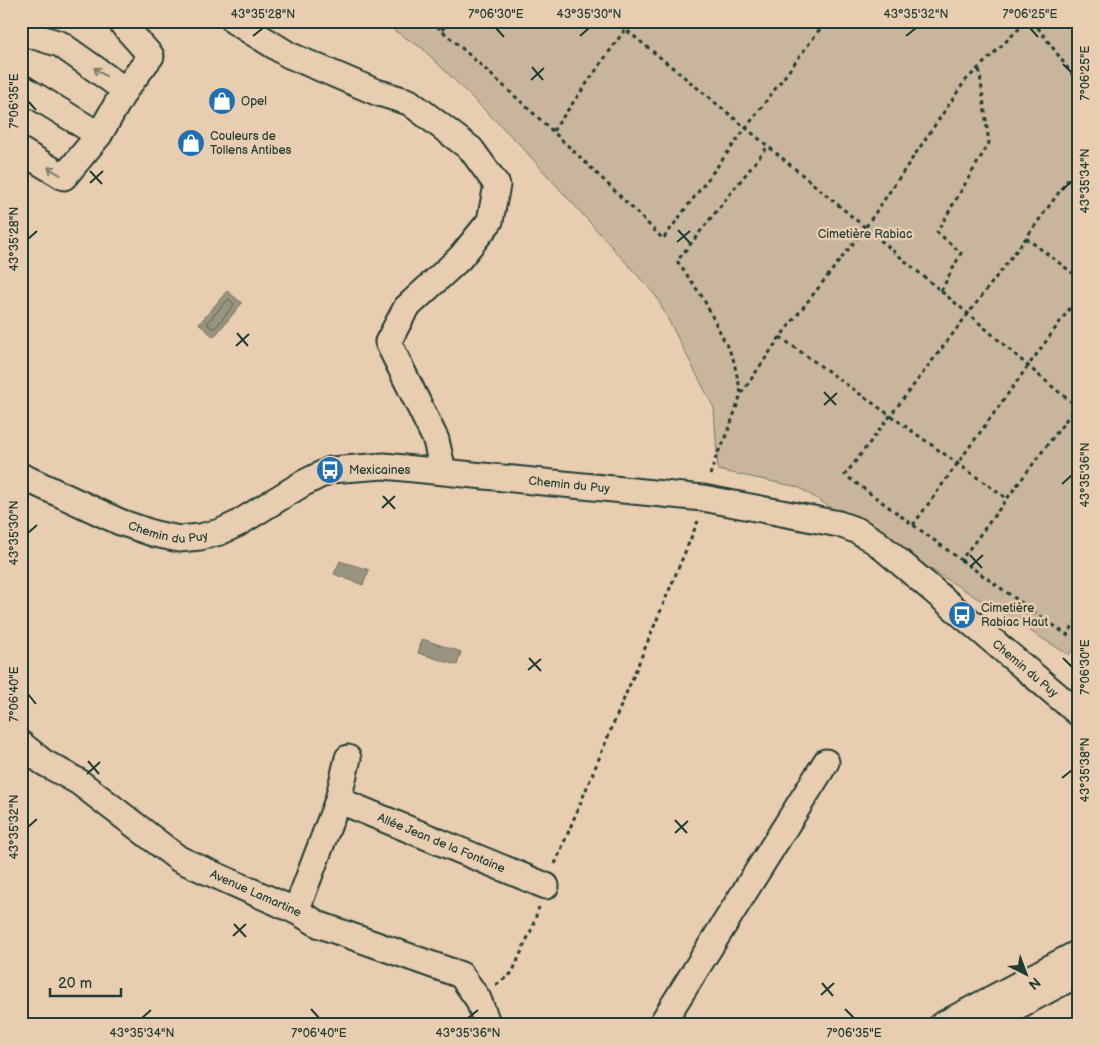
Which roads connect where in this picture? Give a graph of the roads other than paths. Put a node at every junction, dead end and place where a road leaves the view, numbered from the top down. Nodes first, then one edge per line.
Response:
1 (120, 21) edge
2 (234, 21) edge
3 (21, 32) edge
4 (21, 87) edge
5 (125, 90) junction
6 (99, 135) junction
7 (21, 151) edge
8 (443, 472) junction
9 (21, 476) edge
10 (1078, 713) edge
11 (21, 744) edge
12 (348, 758) dead end
13 (826, 762) dead end
14 (338, 800) junction
15 (546, 886) road end
16 (296, 911) junction
17 (1078, 953) edge
18 (1078, 974) edge
19 (488, 1025) edge
20 (661, 1025) edge
21 (942, 1025) edge
22 (982, 1025) edge

1 - 5 street
2 - 8 street
5 -> 3 street
4 - 6 street
5 - 6 street
6 -> 7 street
8 - 9 street, Chemin du Puy
8 - 10 street, Chemin du Puy
11 - 16 street, Avenue Lamartine
12 - 14 street
13 - 20 street
14 - 15 street, Allée Jean de la Fontaine
14 - 16 street
16 - 19 street, Avenue Lamartine
17 - 21 street
18 - 22 street

